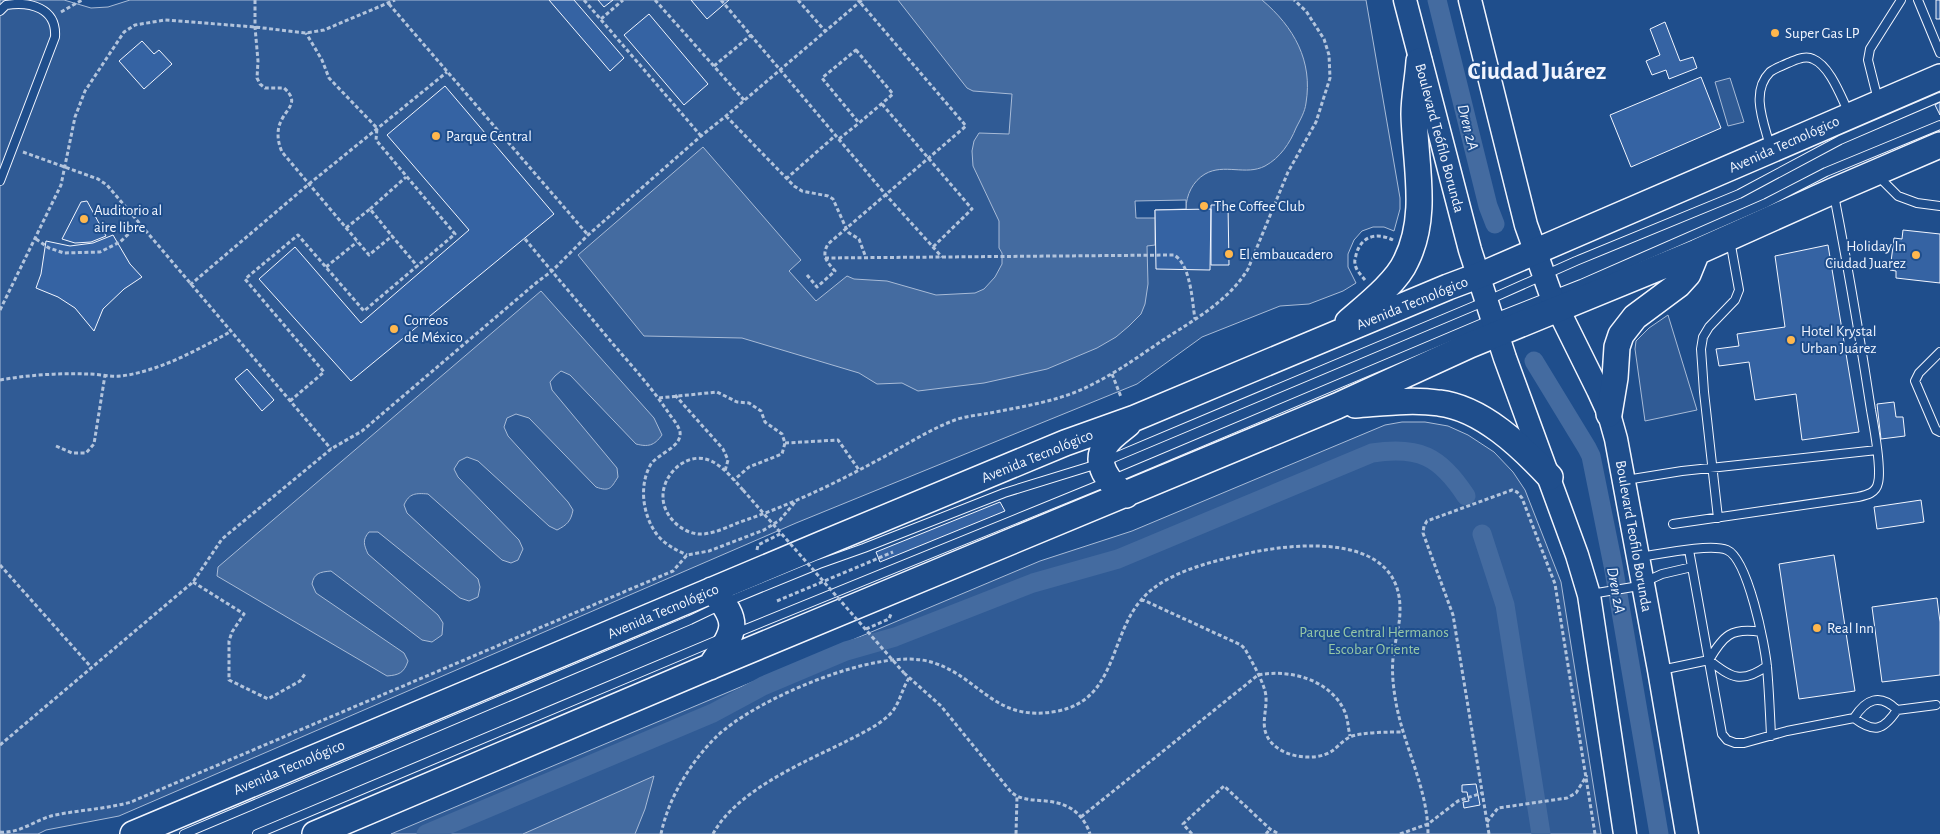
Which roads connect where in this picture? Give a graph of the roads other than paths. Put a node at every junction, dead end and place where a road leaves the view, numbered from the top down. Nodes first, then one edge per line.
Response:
1 (1405, 0) edge
2 (1470, 0) edge
3 (1901, 0) edge
4 (1918, 0) edge
5 (0, 11) edge
6 (1940, 53) edge
7 (1419, 61) junction
8 (1940, 77) edge
9 (1940, 97) edge
10 (1879, 103) junction
11 (1850, 115) junction
12 (1940, 125) edge
13 (1940, 145) edge
14 (1771, 151) junction
15 (1875, 172) junction
16 (0, 181) edge
17 (1833, 191) junction
18 (1940, 206) edge
19 (1730, 237) junction
20 (1697, 252) junction
21 (1530, 254) junction
22 (1483, 274) junction
23 (1548, 300) junction
24 (1496, 321) junction
25 (1335, 334) junction
26 (1940, 352) edge
27 (1337, 406) junction
28 (1609, 414) junction
29 (1135, 418) junction
30 (1940, 432) edge
31 (1877, 450) junction
32 (1712, 467) junction
33 (1550, 476) junction
34 (1112, 480) junction
35 (1625, 480) junction
36 (1718, 518) junction
37 (1673, 524) dead end
38 (1689, 550) junction
39 (1638, 558) junction
40 (1692, 567) junction
41 (1638, 585) junction
42 (1595, 594) junction
43 (718, 597) junction
44 (1762, 632) junction
45 (730, 635) junction
46 (1709, 660) junction
47 (1767, 666) junction
48 (710, 667) junction
49 (1660, 670) junction
50 (1936, 705) dead end
51 (1896, 710) junction
52 (1854, 718) junction
53 (1771, 736) junction
54 (133, 834) edge
55 (184, 834) edge
56 (256, 834) edge
57 (315, 834) edge
58 (1625, 834) edge
59 (1687, 834) edge

1 - 7 main road, Boulevard Teófilo Borunda
2 - 21 main road
3 - 10 lane
4 - 6 lane
5 - 16 lane
7 - 22 main road, Boulevard Teófilo Borunda
7 - 25 main road
8 - 10 main road, Avenida Tecnológico
9 - 23 lane
10 - 11 main road, Avenida Tecnológico
11 - 14 main road, Avenida Tecnológico
11 - 14 lane
12 - 23 lane
13 - 15 main road
14 - 21 main road, Avenida Tecnológico
15 - 17 main road
15 - 18 lane
17 - 19 main road
17 - 31 lane
19 - 20 main road
19 - 32 lane
20 - 23 main road
20 - 28 main road
21 - 22 main road, Avenida Tecnológico
21 - 23 main road, Boulevard Teofilo Borunda
22 - 24 main road
22 - 25 main road, Avenida Tecnológico
23 - 24 main road
23 - 24 lane
23 - 28 main road, Boulevard Teofilo Borunda
24 - 27 main road
24 - 33 main road
24 - 34 lane
24 - 34 lane
25 - 29 main road, Avenida Tecnológico
26 - 30 lane
27 - 33 main road
27 - 34 main road
28 - 35 main road, Boulevard Teofilo Borunda
29 - 34 main road
29 - 43 main road, Avenida Tecnológico
31 - 32 lane
31 - 36 lane
32 - 35 lane
32 - 36 lane
33 - 42 main road
34 - 43 lane
34 - 45 lane
34 - 48 main road
35 - 39 main road, Boulevard Teofilo Borunda
36 - 37 lane
38 - 39 lane
38 - 40 lane
38 - 44 lane
39 - 41 main road, Boulevard Teofilo Borunda
40 - 41 lane
40 - 46 lane
41 - 42 lane
41 - 49 main road, Boulevard Teofilo Borunda
42 - 58 main road
43 - 45 main road
43 - 54 main road, Avenida Tecnológico
43 - 55 lane
44 - 46 lane
44 - 47 lane
45 - 48 main road
45 - 56 lane
46 - 47 lane
46 - 49 lane
46 - 53 lane
47 - 53 lane
48 - 57 main road
49 - 59 main road, Boulevard Teofilo Borunda
50 - 51 lane
51 - 52 lane
51 - 52 lane
52 - 53 lane

